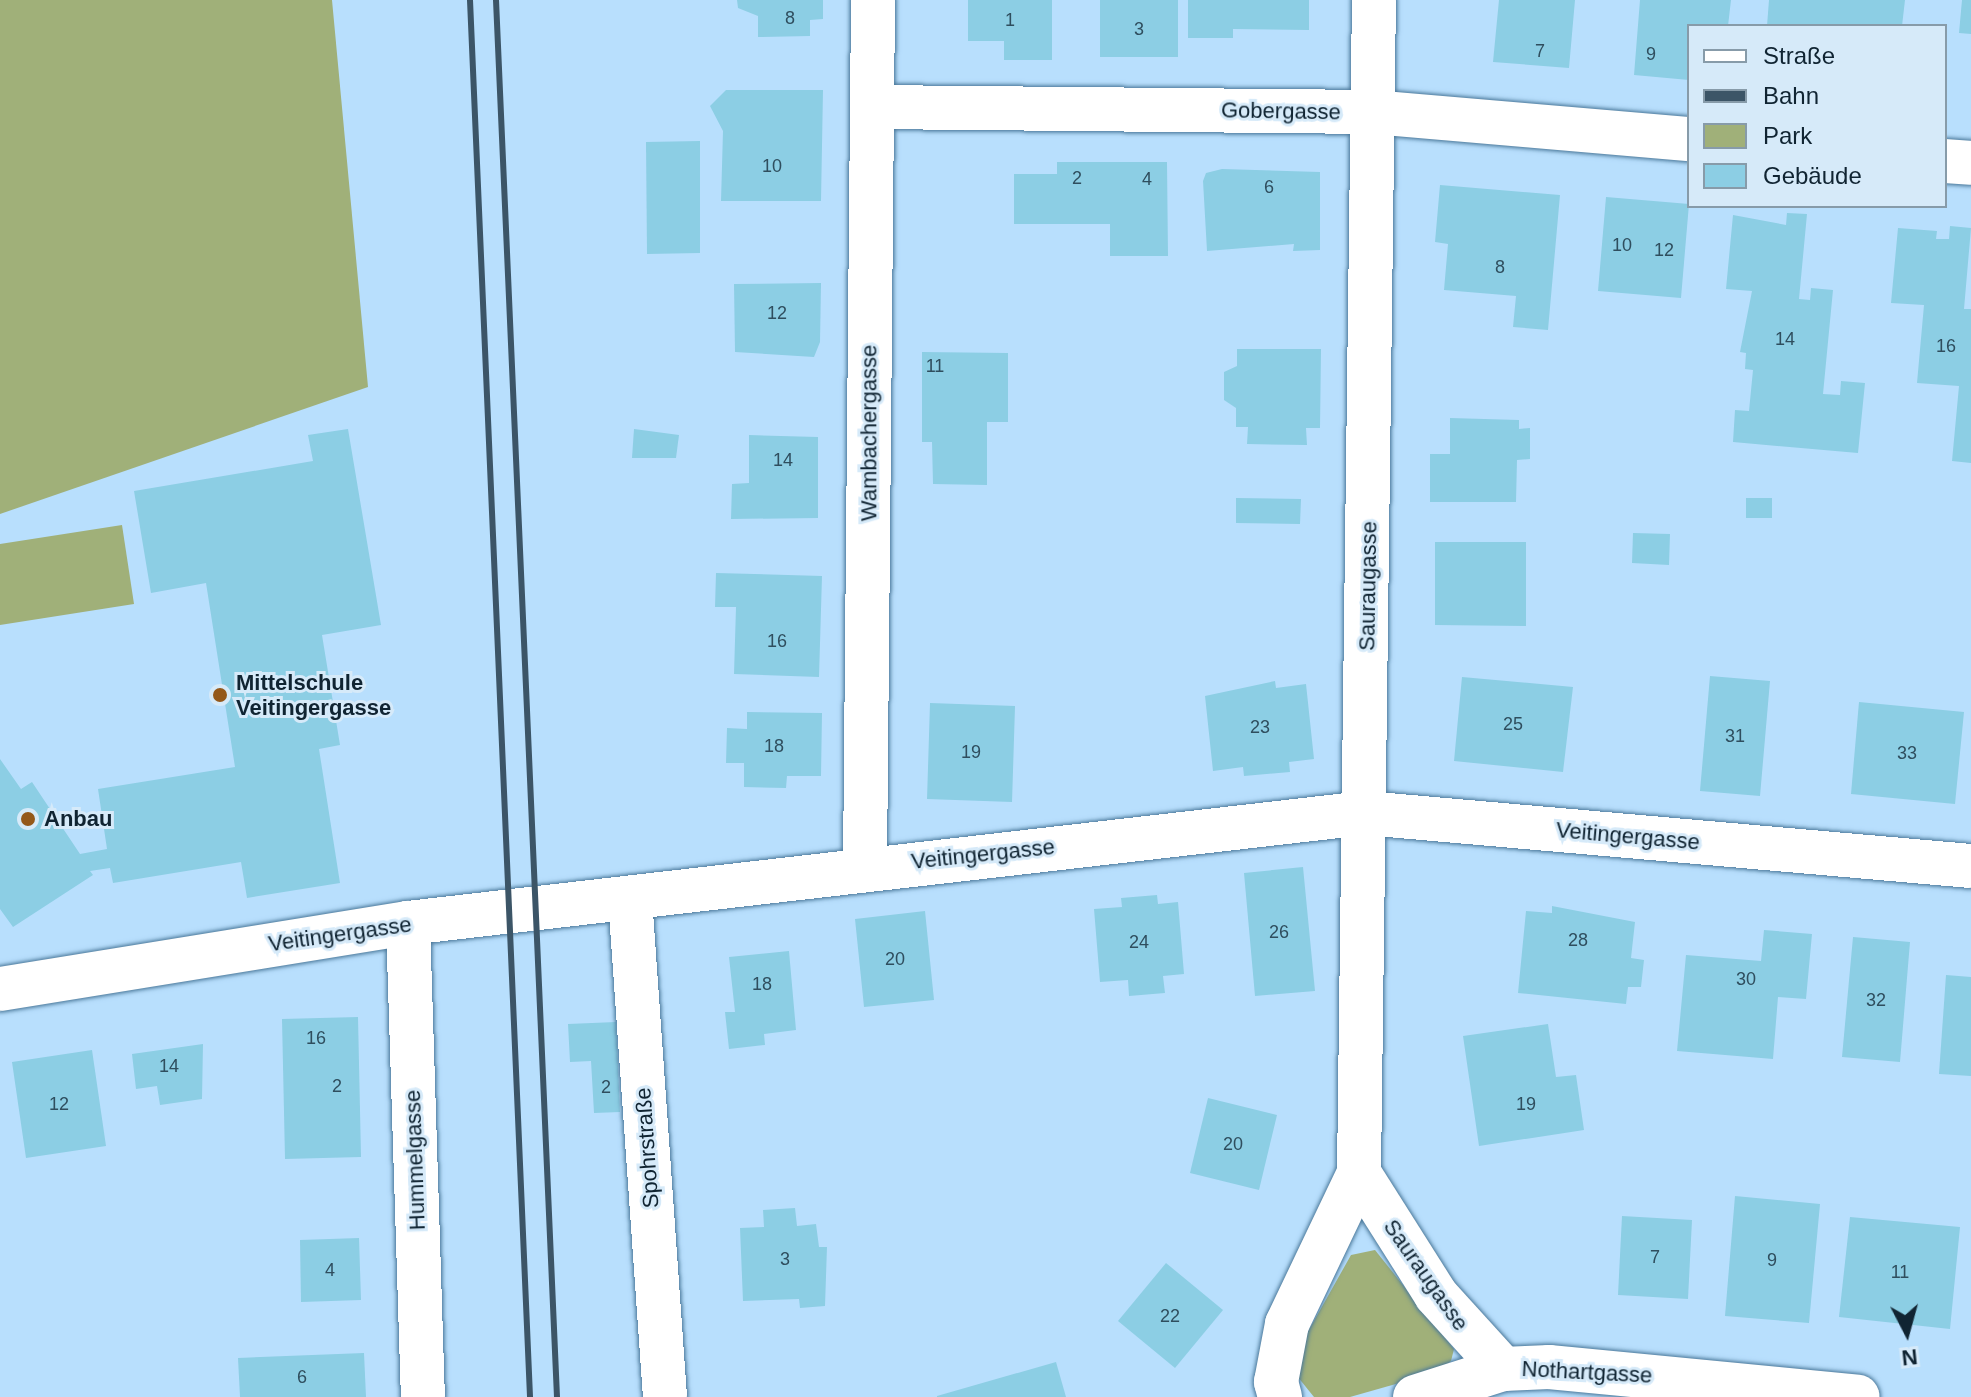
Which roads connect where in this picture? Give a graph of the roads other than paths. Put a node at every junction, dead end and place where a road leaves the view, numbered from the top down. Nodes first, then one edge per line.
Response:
1 (873, 0) edge
2 (1374, 0) edge
3 (872, 107) junction
4 (1372, 112) junction
5 (1687, 139) edge
6 (1947, 161) edge
7 (1971, 163) edge
8 (1365, 813) junction
9 (865, 866) junction
10 (1971, 866) edge
11 (630, 898) junction
12 (408, 923) junction
13 (0, 989) edge
14 (1359, 1173) junction
15 (1503, 1369) junction
16 (423, 1397) edge
17 (665, 1397) edge
18 (1280, 1397) edge
19 (1415, 1397) edge
20 (1858, 1397) edge

1 - 3 street, Wambachergasse
2 - 4 street, Sauraugasse
3 - 4 street, Gobergasse
3 - 9 street, Wambachergasse
4 - 5 street, Gobergasse
4 - 8 street, Sauraugasse
6 - 7 street
8 - 9 street, Veitingergasse
8 - 10 street, Veitingergasse
8 - 14 street, Sauraugasse
9 - 11 street, Veitingergasse
11 - 12 street, Veitingergasse
11 - 17 street, Spohrstraße
12 - 13 street, Veitingergasse
12 - 16 street, Hummelgasse
14 - 15 street, Sauraugasse
14 - 18 street, Sauraugasse
15 - 19 street, Nothartgasse
15 - 20 street, Nothartgasse

